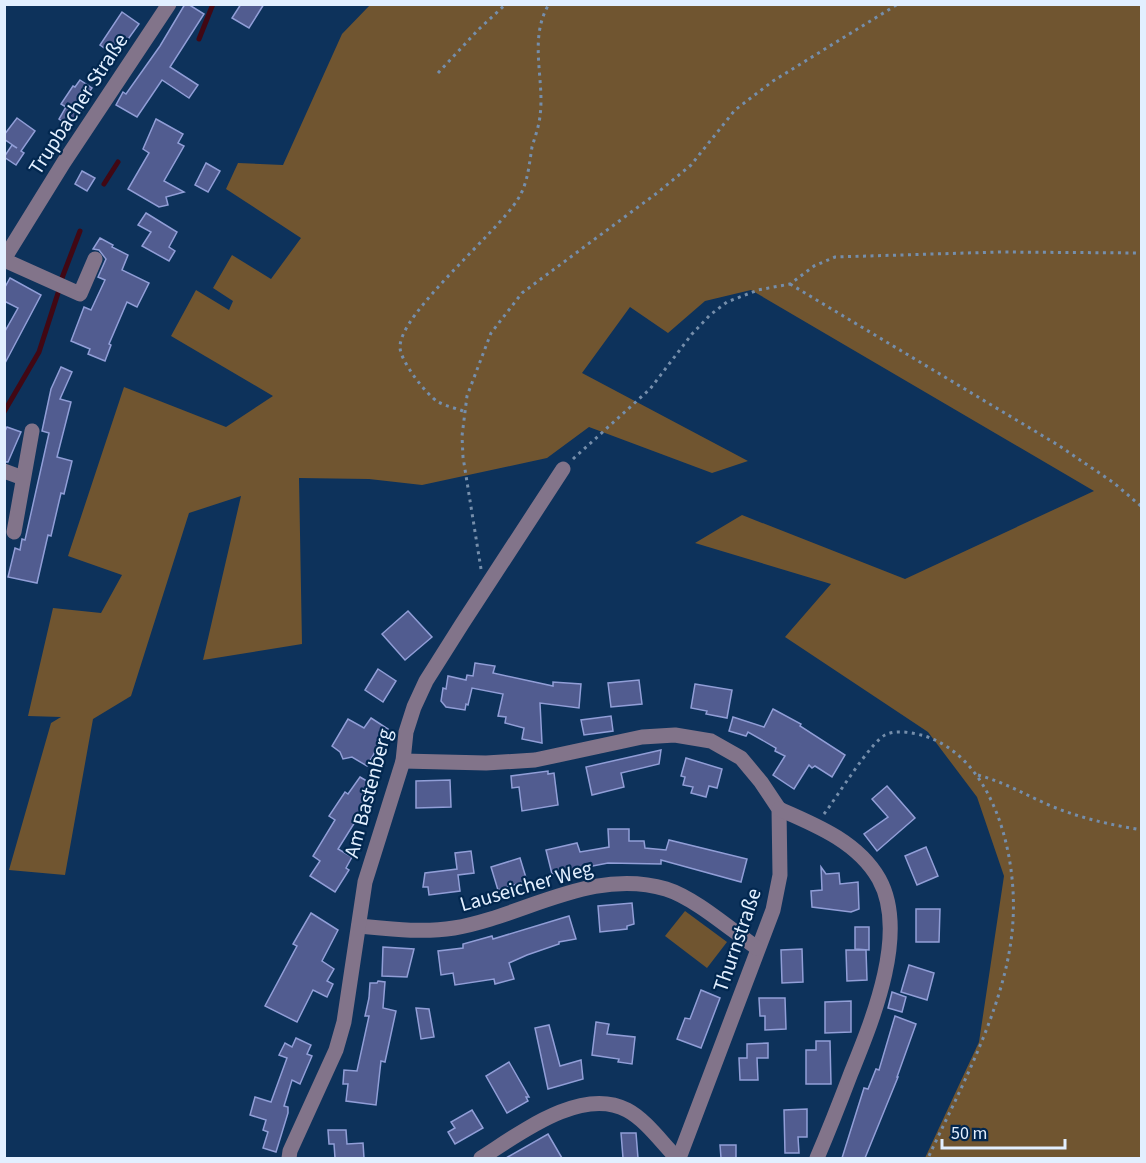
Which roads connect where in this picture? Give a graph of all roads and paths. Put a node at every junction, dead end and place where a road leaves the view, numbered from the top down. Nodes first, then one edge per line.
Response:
1 (169, 4) edge
2 (506, 4) edge
3 (549, 4) edge
4 (897, 4) edge
5 (438, 73) dead end
6 (1142, 253) edge
7 (4, 259) edge
8 (95, 259) dead end
9 (790, 284) junction
10 (463, 411) junction
11 (32, 431) dead end
12 (563, 469) joint
13 (4, 471) edge
14 (22, 478) junction
15 (1142, 507) edge
16 (14, 531) dead end
17 (484, 591) junction
18 (403, 761) junction
19 (976, 774) junction
20 (779, 809) junction
21 (816, 825) junction
22 (1142, 830) edge
23 (359, 926) junction
24 (757, 948) junction
25 (289, 1158) edge
26 (481, 1158) edge
27 (678, 1158) edge
28 (817, 1158) edge
29 (928, 1158) edge

1 - 7 street, Trupbacher Straße
2 - 5 path
3 - 10 path
4 - 10 path
6 - 9 path
7 - 8 street
9 - 12 path
9 - 15 path
10 - 17 path
11 - 14 street
12 - 17 street, Am Bastenberg
13 - 14 street
14 - 16 street
17 - 18 street, Am Bastenberg
18 - 20 street
18 - 23 street, Am Bastenberg
19 - 21 path
19 - 22 path
19 - 29 path
20 - 21 street
20 - 24 street, Thurnstraße
21 - 28 street
23 - 24 street, Lauseicher Weg
23 - 25 street, Am Bastenberg
24 - 27 street, Thurnstraße
26 - 27 street

